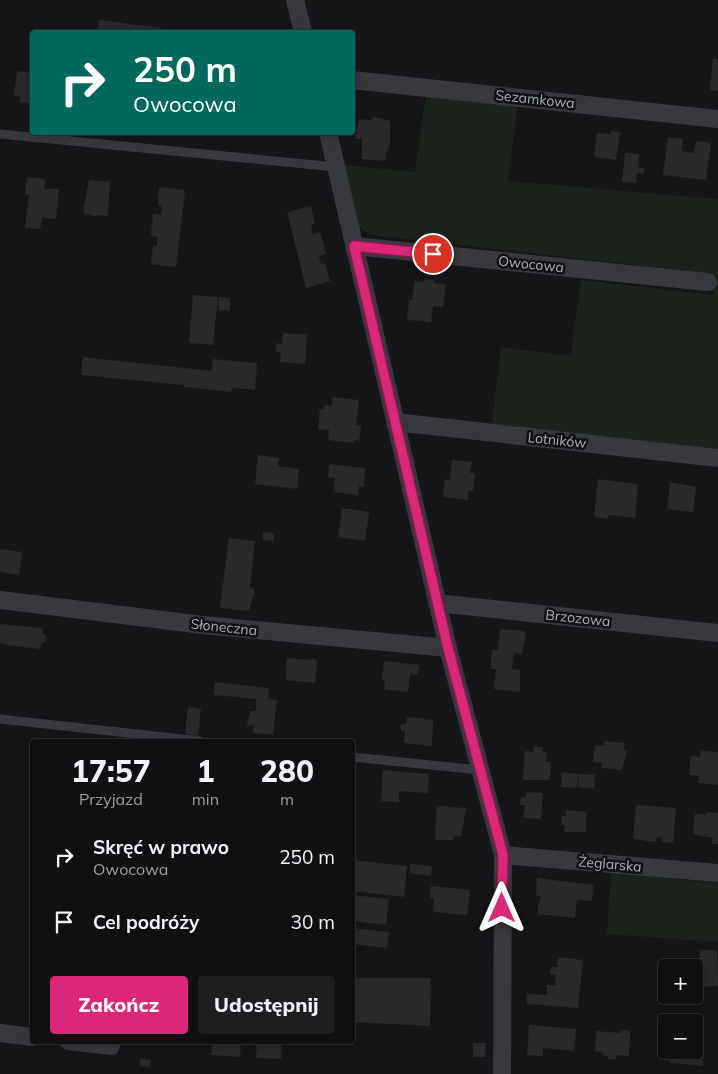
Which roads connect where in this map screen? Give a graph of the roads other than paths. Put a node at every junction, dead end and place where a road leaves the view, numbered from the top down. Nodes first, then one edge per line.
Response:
1 (295, 0) edge
2 (302, 30) edge
3 (355, 80) edge
4 (718, 118) edge
5 (0, 134) edge
6 (329, 135) edge
7 (336, 167) junction
8 (354, 246) junction
9 (708, 282) dead end
10 (396, 422) junction
11 (718, 458) edge
12 (0, 600) edge
13 (437, 603) junction
14 (718, 633) edge
15 (448, 648) junction
16 (0, 719) edge
17 (182, 739) edge
18 (355, 757) edge
19 (480, 770) junction
20 (503, 855) junction
21 (718, 873) edge
22 (0, 1033) edge
23 (30, 1037) edge
24 (94, 1044) edge
25 (111, 1046) dead end
26 (502, 1074) edge

1 - 2 street
3 - 4 street, Sezamkowa
5 - 7 lane
6 - 7 street
7 - 8 street
8 - 9 street, Owocowa
8 - 10 street
10 - 11 street, Lotników
10 - 13 street
12 - 15 street, Słoneczna
13 - 14 street, Brzozowa
13 - 15 street
15 - 19 street
16 - 17 lane
18 - 19 lane
19 - 20 street
20 - 21 street, Żeglarska
20 - 26 street
22 - 23 street
24 - 25 street

